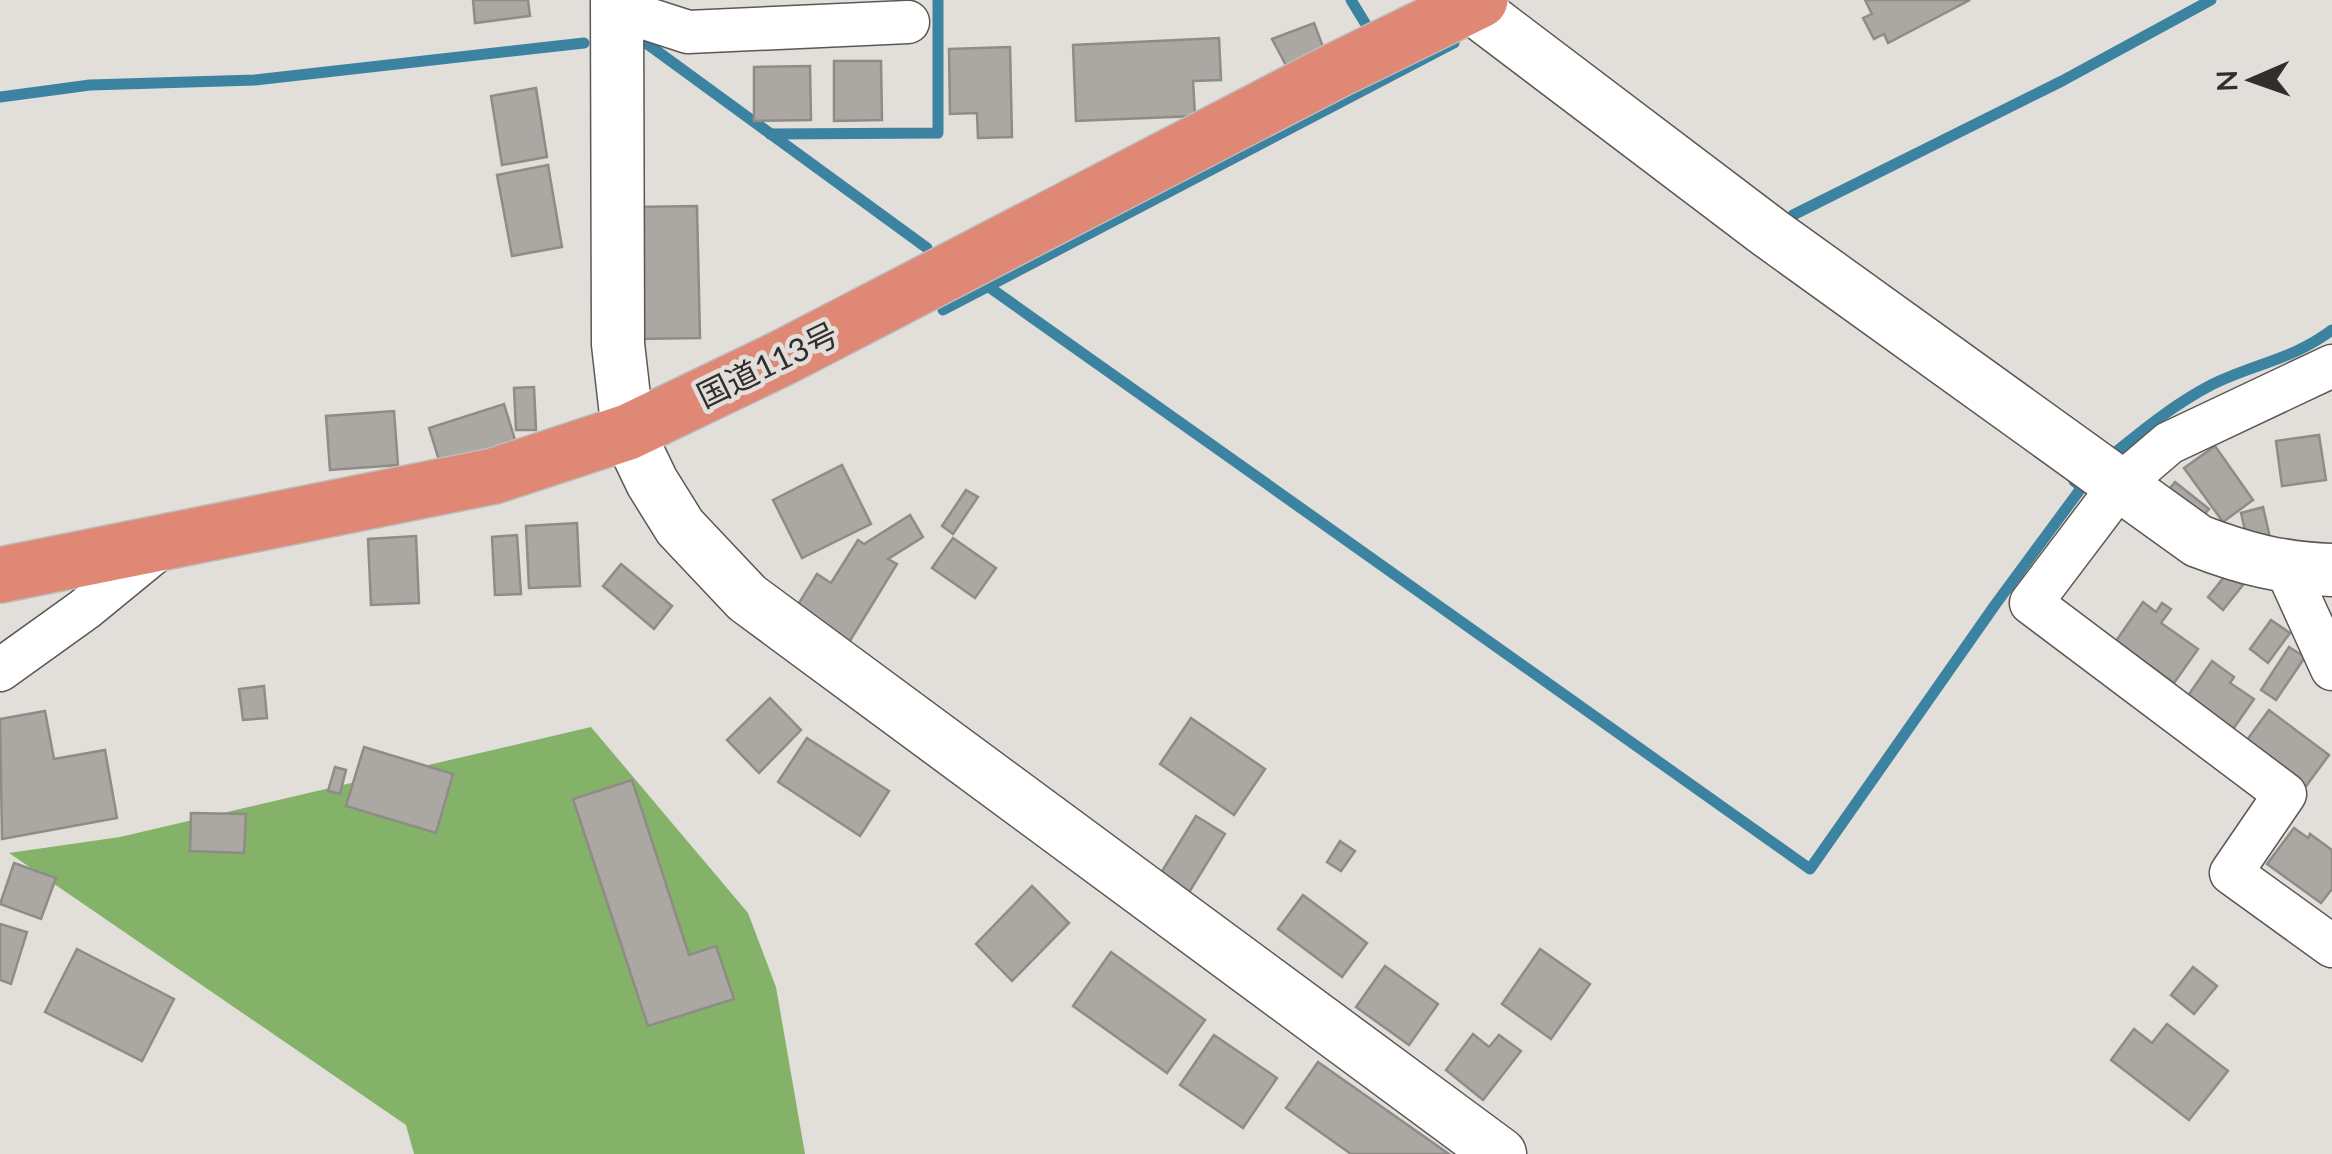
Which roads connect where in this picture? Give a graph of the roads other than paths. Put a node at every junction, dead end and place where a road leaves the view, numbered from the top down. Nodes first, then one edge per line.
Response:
1 (1474, 3) edge
2 (617, 4) edge
3 (908, 22) dead end
4 (2332, 366) edge
5 (628, 432) junction
6 (2121, 484) junction
7 (168, 541) junction
8 (2309, 569) edge
9 (0, 575) edge
10 (2332, 669) edge
11 (0, 670) edge
12 (2332, 946) edge
13 (1500, 1154) edge

1 - 5 highway, 国道113号
1 - 6 street
2 - 3 street
2 - 5 street
4 - 6 street
5 - 7 highway, 国道113号
5 - 13 street
6 - 8 street
6 - 12 street
7 - 9 highway, 国道113号
7 - 11 street
8 - 10 street

